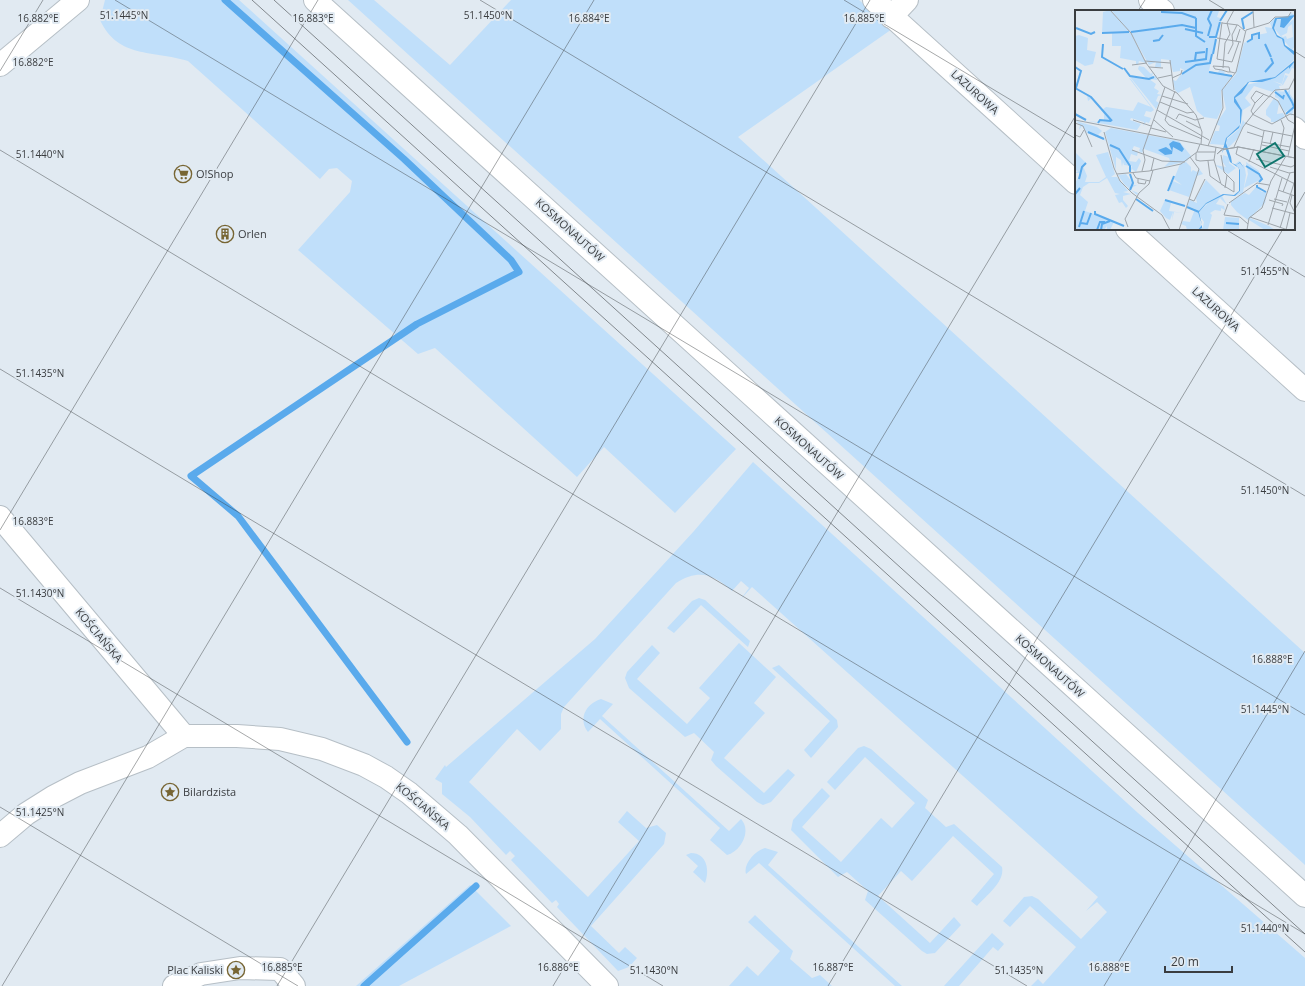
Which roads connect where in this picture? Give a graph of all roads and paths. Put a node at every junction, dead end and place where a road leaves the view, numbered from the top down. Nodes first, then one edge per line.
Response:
1 (78, 0) edge
2 (314, 0) edge
3 (874, 0) edge
4 (907, 0) edge
5 (1150, 0) edge
6 (1162, 10) edge
7 (891, 16) junction
8 (0, 65) edge
9 (1295, 129) edge
10 (1305, 138) edge
11 (1075, 182) edge
12 (1128, 230) edge
13 (1305, 390) edge
14 (0, 517) edge
15 (184, 736) junction
16 (0, 836) edge
17 (1305, 896) edge
18 (174, 986) edge
19 (294, 986) edge
20 (608, 986) edge

1 - 8 street
2 - 17 street, KOSMONAUTÓW
3 - 7 street, LAZUROWA
4 - 7 street
5 - 6 street
7 - 11 street, LAZUROWA
9 - 10 street
12 - 13 street, LAZUROWA
14 - 15 street, KOŚCIAŃSKA
15 - 16 street
15 - 20 street, KOŚCIAŃSKA
18 - 19 street

